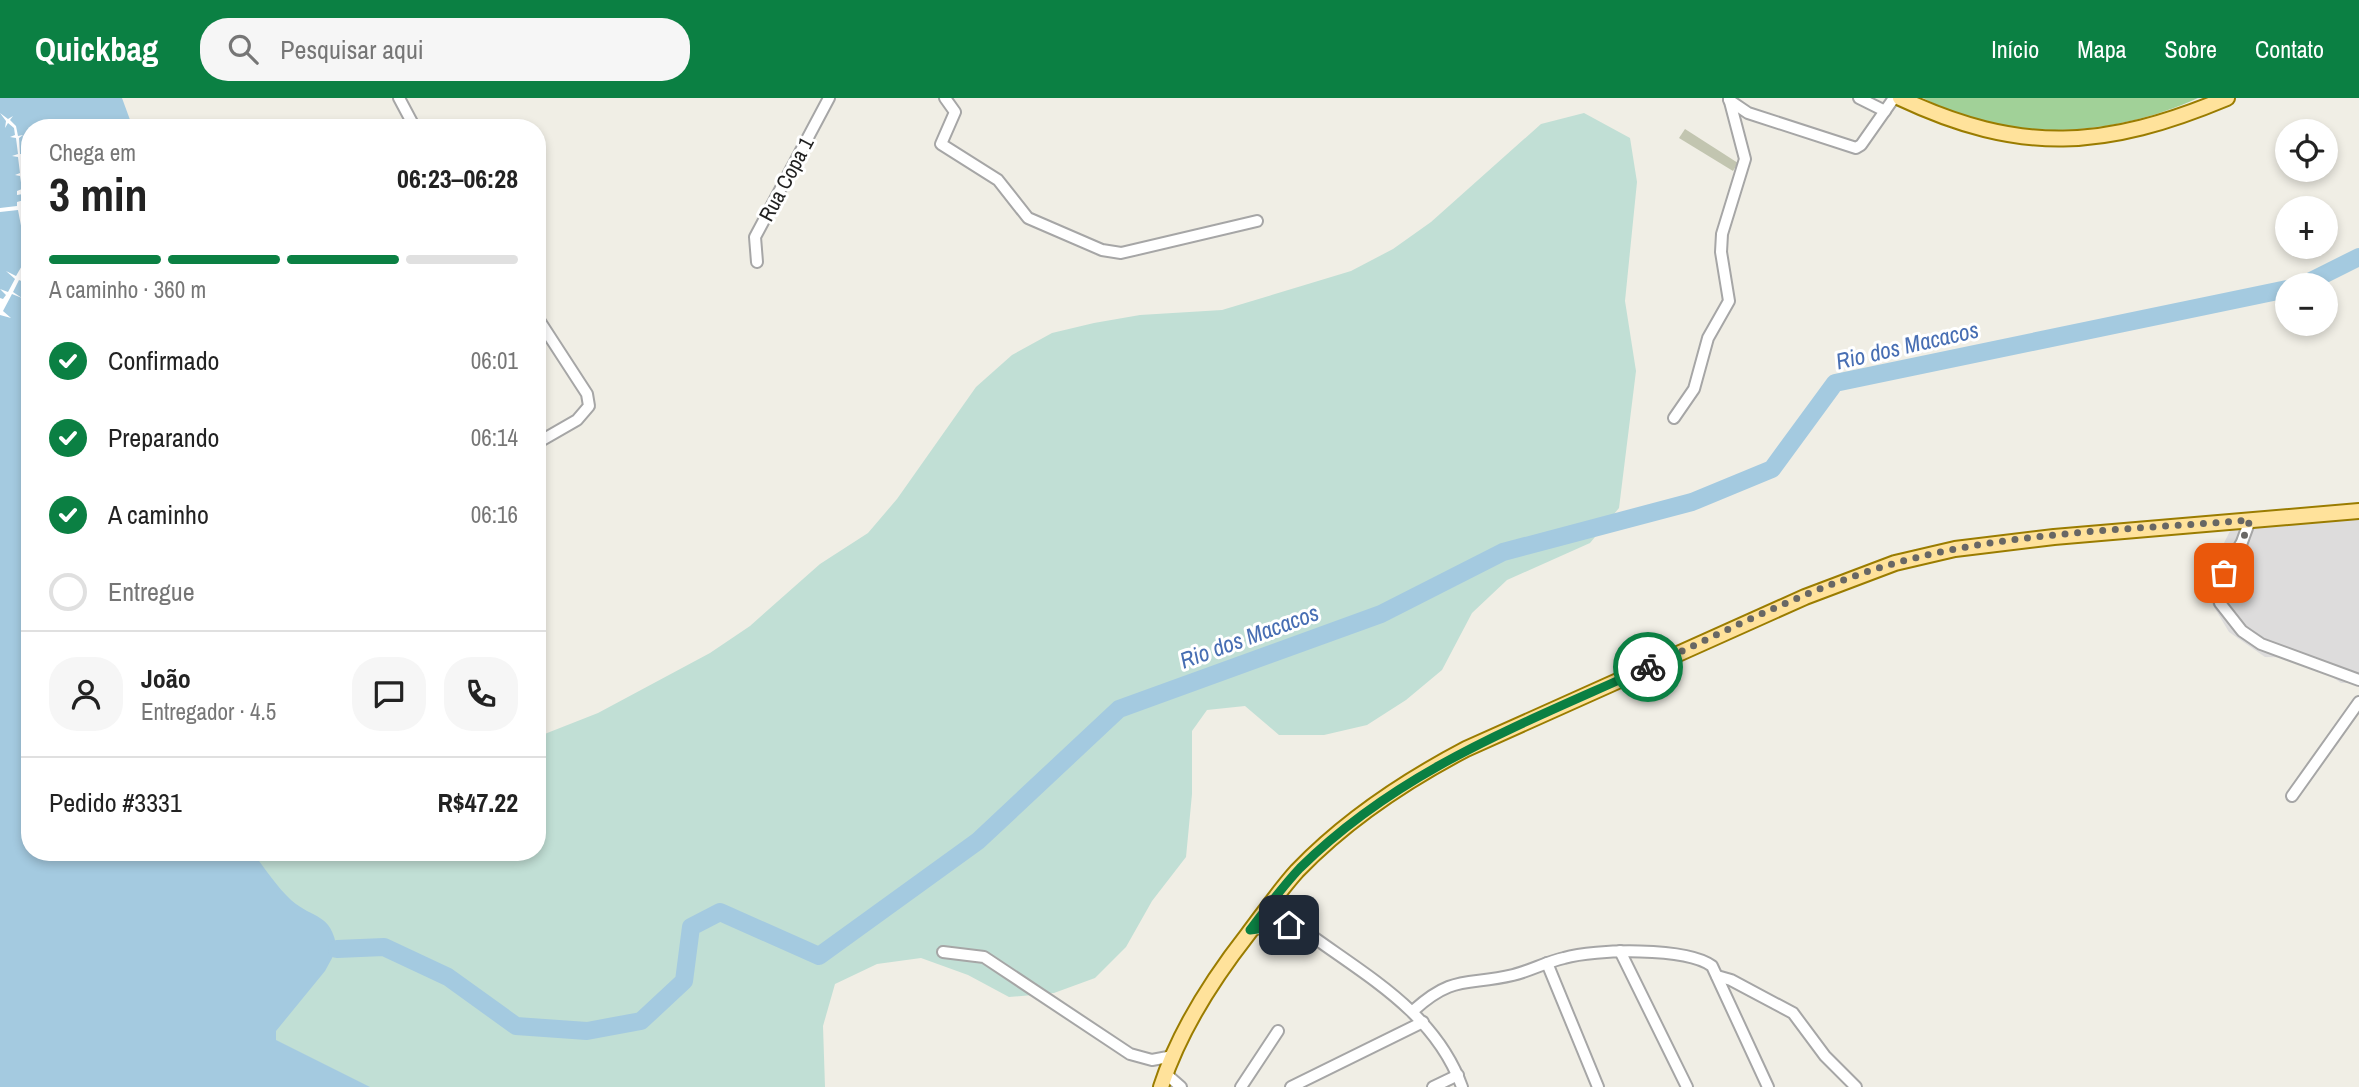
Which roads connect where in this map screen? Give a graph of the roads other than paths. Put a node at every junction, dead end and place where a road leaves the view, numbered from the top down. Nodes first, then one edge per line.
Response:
1 (399, 98) edge
2 (828, 98) edge
3 (945, 98) edge
4 (1859, 98) edge
5 (1894, 98) edge
6 (1900, 98) edge
7 (2227, 98) edge
8 (1729, 99) edge
9 (1885, 111) junction
10 (410, 119) edge
11 (1257, 221) dead end
12 (757, 262) dead end
13 (546, 331) edge
14 (1674, 418) dead end
15 (546, 438) edge
16 (2359, 511) edge
17 (2250, 520) junction
18 (2359, 680) edge
19 (2359, 702) edge
20 (2292, 796) dead end
21 (1250, 930) junction
22 (1620, 951) junction
23 (943, 952) dead end
24 (1547, 963) junction
25 (1717, 976) junction
26 (1414, 1010) junction
27 (1423, 1022) junction
28 (1278, 1031) dead end
29 (1174, 1056) junction
30 (1458, 1075) junction
31 (1163, 1080) edge
32 (1181, 1087) edge
33 (1241, 1087) edge
34 (1291, 1087) edge
35 (1433, 1087) edge
36 (1462, 1087) edge
37 (1598, 1087) edge
38 (1687, 1087) edge
39 (1768, 1087) edge
40 (1856, 1087) edge

1 - 10 street
2 - 12 street, Rua Copa 1
3 - 11 street
4 - 9 street
5 - 9 street
6 - 7 main road
8 - 9 street
8 - 14 street
13 - 15 street
16 - 17 main road
17 - 18 street
17 - 21 main road
19 - 20 street
21 - 26 street
21 - 29 main road
22 - 24 street
22 - 25 street
22 - 38 street
23 - 29 street
24 - 26 street
24 - 37 street
25 - 39 street
25 - 40 street
26 - 27 street
27 - 30 street
27 - 34 street
28 - 33 street
29 - 31 main road
30 - 35 street
30 - 36 street
31 - 32 street

